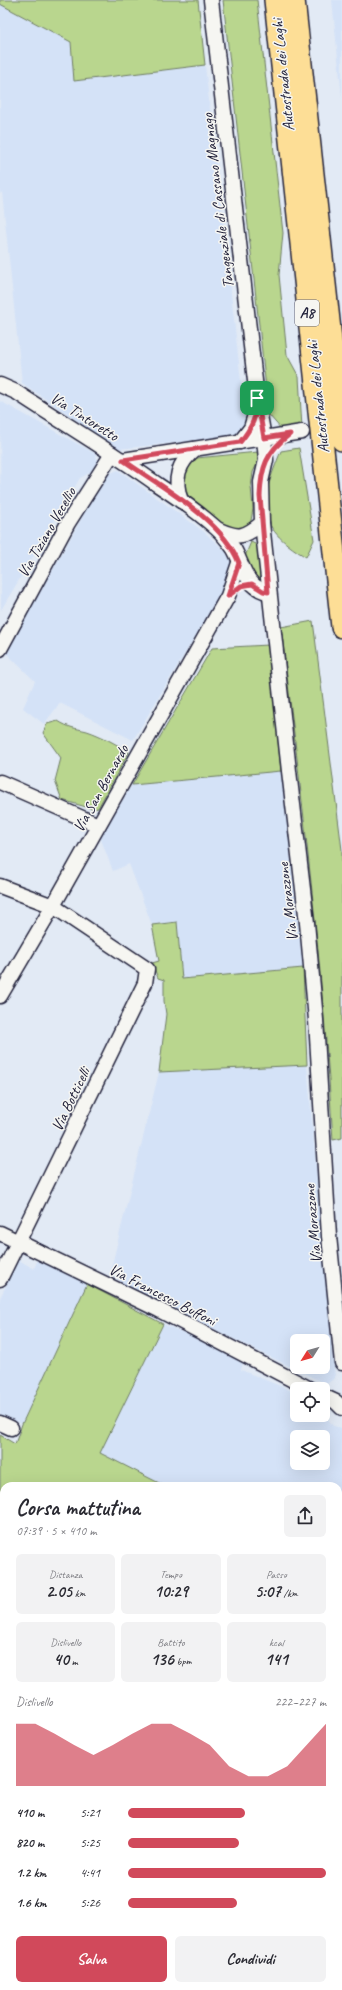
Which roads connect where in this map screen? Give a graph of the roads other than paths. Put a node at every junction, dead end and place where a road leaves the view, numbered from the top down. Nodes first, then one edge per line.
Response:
1 (211, 0) edge
2 (275, 0) edge
3 (294, 0) edge
4 (0, 385) edge
5 (257, 398) junction
6 (264, 438) junction
7 (342, 440) edge
8 (240, 442) junction
9 (195, 449) junction
10 (118, 457) junction
11 (266, 460) junction
12 (181, 501) junction
13 (262, 523) junction
14 (217, 529) junction
15 (239, 563) junction
16 (252, 584) junction
17 (268, 592) junction
18 (228, 596) junction
19 (342, 627) edge
20 (0, 649) edge
21 (0, 782) edge
22 (98, 825) junction
23 (0, 886) edge
24 (53, 906) junction
25 (0, 996) edge
26 (0, 1233) edge
27 (18, 1242) junction
28 (0, 1279) edge
29 (342, 1363) edge
30 (296, 1382) edge
31 (330, 1398) edge
32 (340, 1401) edge

1 - 5 street, Tangenziale di Cassano Magnago
2 - 19 highway, Autostrada dei Laghi / A8
3 - 7 highway, Autostrada dei Laghi / A8
4 - 10 street, Via Tintoretto
5 - 6 street, Tangenziale di Cassano Magnago
5 - 8 street, Tangenziale di Cassano Magnago
6 - 8 street
6 - 11 street, Via Morazzone
6 - 11 street
8 - 9 street
9 - 10 street
9 - 12 street
10 - 12 street, Via Tintoretto
10 - 20 street, Via Tiziano Vecellio
11 - 13 street, Via Morazzone
12 - 14 street, Via Tintoretto
13 - 14 street
13 - 17 street, Via Morazzone
14 - 15 street, Via Tintoretto
15 - 16 street, Via Tintoretto
15 - 18 street, Via San Bernardo
16 - 17 street
16 - 18 street, Via San Bernardo
17 - 29 street, Via Morazzone
18 - 22 street, Via San Bernardo
21 - 22 street
22 - 24 street, Via San Bernardo
23 - 24 street
24 - 25 street, Via San Bernardo
24 - 27 street, Via Botticelli
26 - 27 street, Via Francesco Buffoni
27 - 28 street, Via Botticelli
27 - 30 street, Via Francesco Buffoni
31 - 32 street

